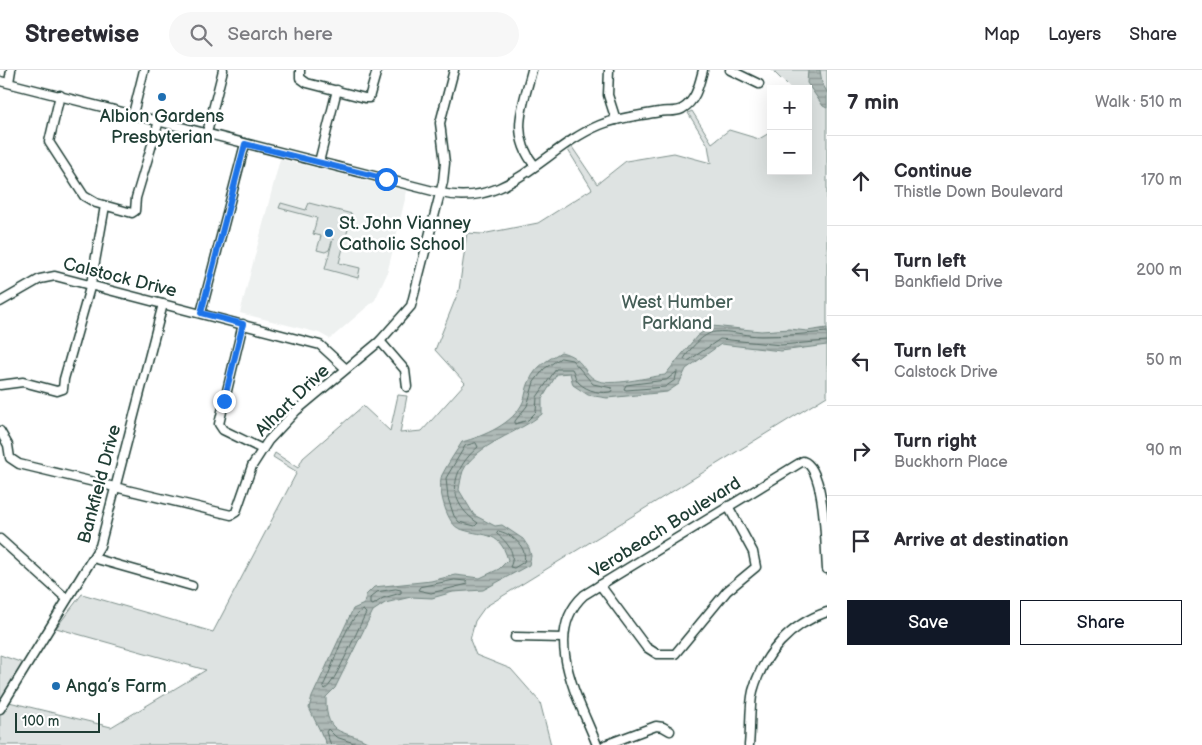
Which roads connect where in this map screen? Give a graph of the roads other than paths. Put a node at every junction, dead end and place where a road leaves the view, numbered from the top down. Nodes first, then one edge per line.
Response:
1 (11, 70) edge
2 (144, 70) edge
3 (223, 70) edge
4 (300, 70) edge
5 (377, 70) edge
6 (454, 70) edge
7 (532, 70) edge
8 (609, 70) edge
9 (703, 70) edge
10 (730, 70) edge
11 (0, 81) edge
12 (9, 82) junction
13 (760, 84) dead end
14 (337, 90) junction
15 (60, 95) junction
16 (133, 114) junction
17 (616, 120) junction
18 (159, 121) junction
19 (207, 133) junction
20 (245, 144) junction
21 (319, 162) junction
22 (535, 166) junction
23 (440, 193) junction
24 (105, 206) junction
25 (91, 284) junction
26 (0, 302) edge
27 (163, 304) junction
28 (201, 313) junction
29 (243, 324) junction
30 (380, 341) junction
31 (345, 368) junction
32 (0, 385) edge
33 (408, 387) dead end
34 (0, 431) edge
35 (262, 449) junction
36 (115, 486) junction
37 (728, 506) junction
38 (0, 539) edge
39 (94, 558) junction
40 (827, 569) edge
41 (600, 585) junction
42 (192, 586) dead end
43 (67, 599) junction
44 (827, 612) edge
45 (515, 637) dead end
46 (564, 638) junction
47 (0, 709) edge
48 (670, 731) dead end
49 (597, 745) edge
50 (605, 745) edge
51 (749, 745) edge

1 - 12 street
2 - 16 street
3 - 19 street
4 - 14 street
5 - 14 street
6 - 23 street, Alhart Drive
7 - 22 street
8 - 17 street
9 - 17 street
10 - 13 street
11 - 12 street
12 - 15 street
14 - 21 street
15 - 16 street
15 - 24 street
16 - 18 street
17 - 22 street
18 - 19 street
18 - 24 street
19 - 20 street
20 - 21 street
20 - 28 street
21 - 23 street
22 - 23 street
23 - 30 street, Alhart Drive
24 - 25 street
25 - 26 street, Calstock Drive
25 - 27 street, Calstock Drive
25 - 32 street
27 - 28 street, Calstock Drive
27 - 36 street, Bankfield Drive
28 - 29 street, Calstock Drive
29 - 31 street, Calstock Drive
29 - 35 street
30 - 31 street, Alhart Drive
30 - 33 street
31 - 35 street, Alhart Drive
34 - 36 street, Alhart Drive
35 - 36 street, Alhart Drive
36 - 39 street, Bankfield Drive
37 - 40 street, Verobeach Boulevard
37 - 41 street, Verobeach Boulevard
37 - 41 street
38 - 43 street
39 - 42 street
39 - 43 street, Bankfield Drive
41 - 46 street, Verobeach Boulevard
43 - 47 street, Bankfield Drive
44 - 51 street
45 - 46 street
46 - 49 street, Verobeach Boulevard
48 - 50 street

